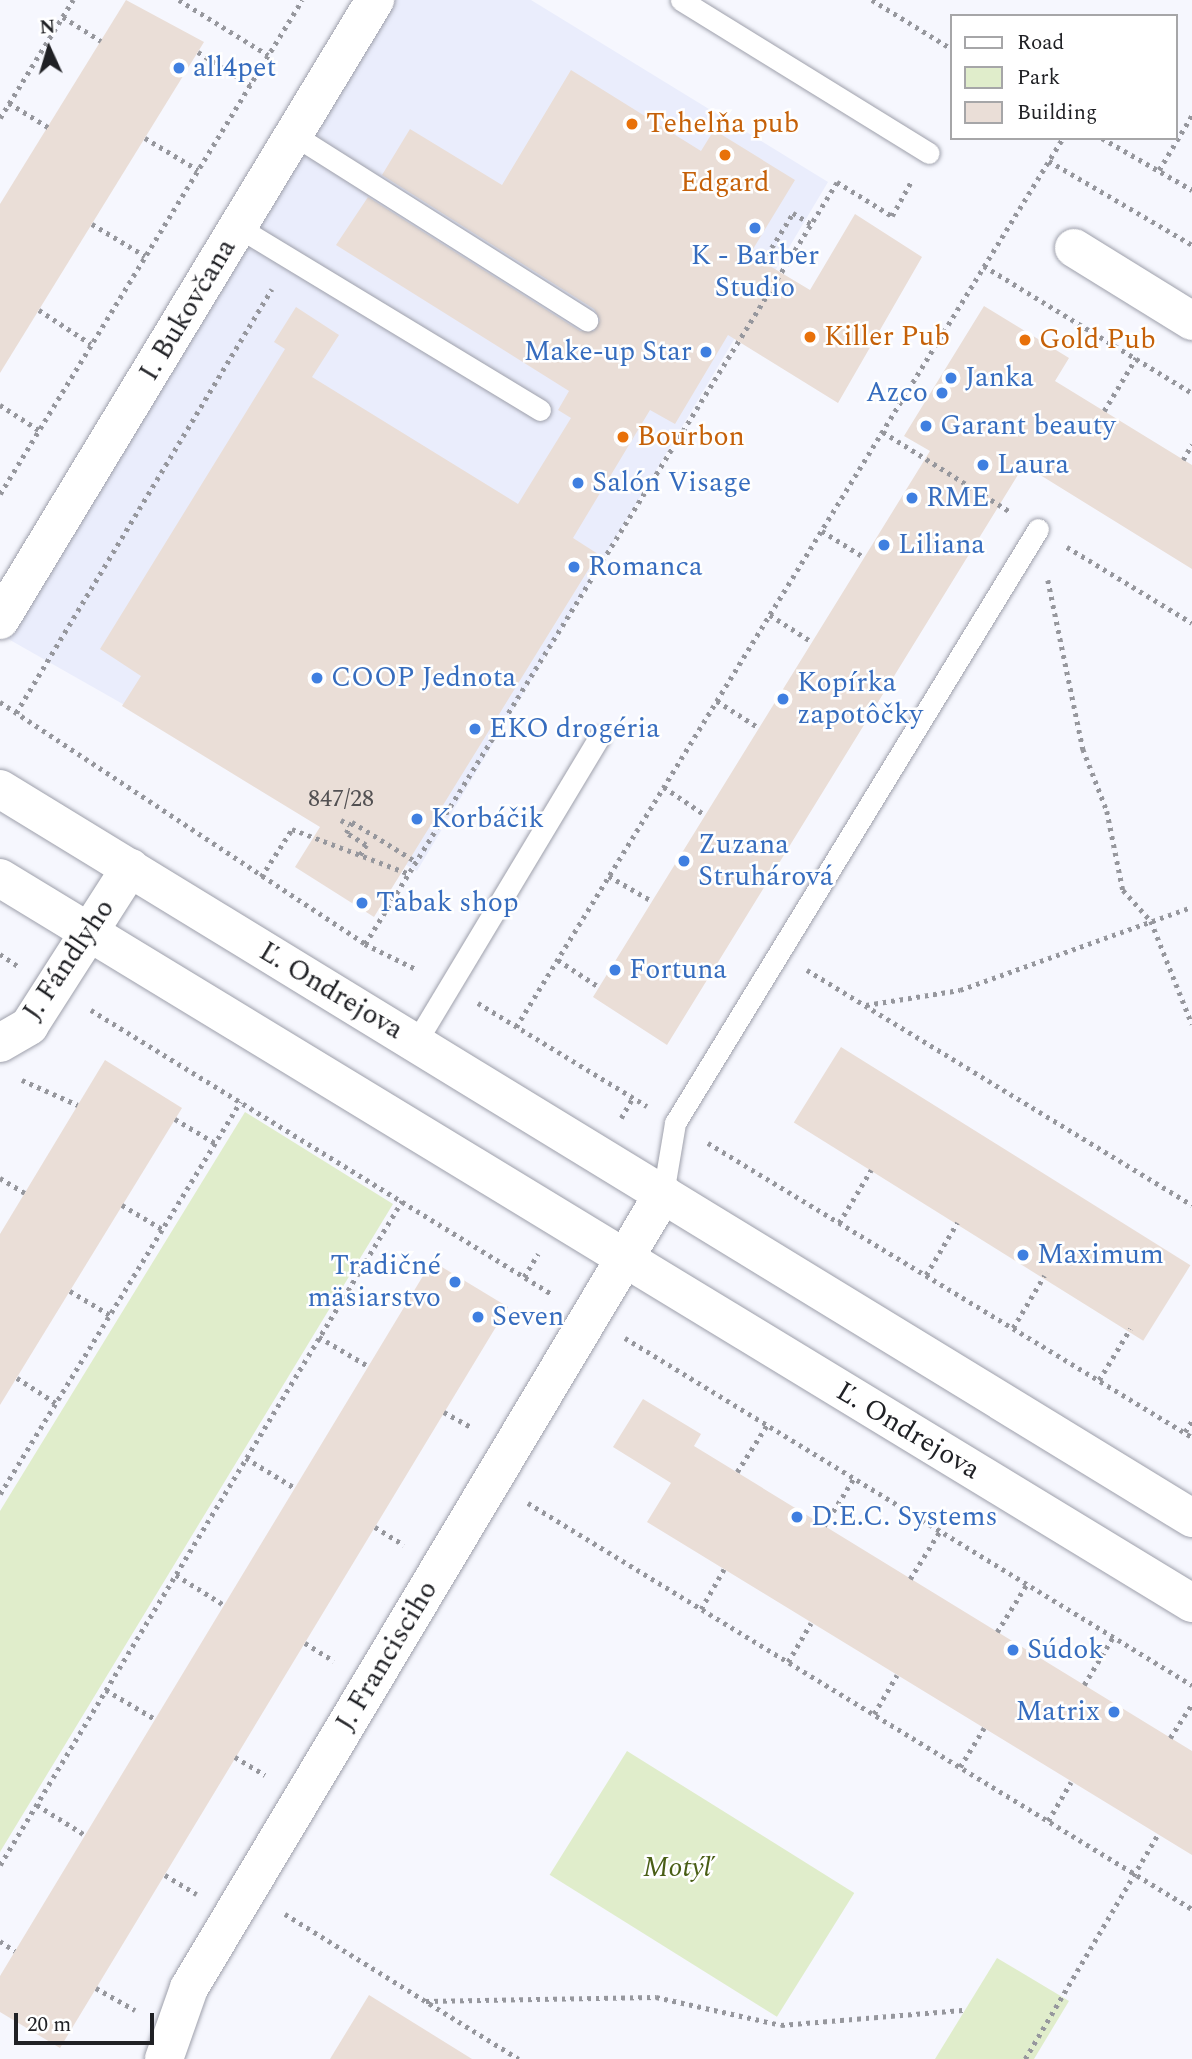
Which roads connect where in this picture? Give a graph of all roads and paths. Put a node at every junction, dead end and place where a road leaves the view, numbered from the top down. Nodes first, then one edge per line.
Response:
1 (73, 0) edge
2 (179, 0) edge
3 (302, 0) edge
4 (375, 0) edge
5 (681, 0) edge
6 (872, 0) edge
7 (63, 17) junction
8 (101, 41) dead end
9 (950, 48) edge
10 (198, 52) dead end
11 (268, 55) junction
12 (250, 85) junction
13 (9, 103) junction
14 (1192, 115) edge
15 (0, 118) edge
16 (48, 127) dead end
17 (294, 135) junction
18 (145, 138) dead end
19 (1178, 138) edge
20 (1062, 140) edge
21 (1106, 140) edge
22 (1177, 140) edge
23 (929, 153) joint
24 (1049, 161) junction
25 (198, 170) junction
26 (1159, 170) junction
27 (1192, 190) edge
28 (92, 224) dead end
29 (811, 224) junction
30 (238, 227) junction
31 (1192, 246) edge
32 (1074, 248) dead end
33 (767, 255) dead end
34 (145, 256) junction
35 (290, 258) junction
36 (985, 266) junction
37 (39, 310) dead end
38 (587, 320) dead end
39 (1192, 321) edge
40 (91, 344) junction
41 (1136, 358) junction
42 (1192, 393) edge
43 (0, 405) edge
44 (540, 410) dead end
45 (1104, 411) dead end
46 (39, 430) junction
47 (1192, 444) edge
48 (1183, 460) dead end
49 (0, 494) edge
50 (1038, 529) joint
51 (821, 531) junction
52 (864, 557) dead end
53 (770, 615) junction
54 (0, 620) edge
55 (812, 642) dead end
56 (717, 701) junction
57 (0, 702) edge
58 (16, 713) junction
59 (759, 728) dead end
60 (599, 738) dead end
61 (664, 787) junction
62 (0, 789) edge
63 (705, 815) dead end
64 (341, 820) dead end
65 (350, 825) junction
66 (360, 855) junction
67 (415, 861) junction
68 (130, 868) junction
69 (407, 873) junction
70 (610, 876) junction
71 (0, 877) edge
72 (261, 877) junction
73 (652, 901) dead end
74 (1192, 907) edge
75 (1151, 921) junction
76 (89, 933) junction
77 (365, 944) junction
78 (779, 953) junction
79 (558, 960) junction
80 (450, 986) junction
81 (599, 987) dead end
82 (865, 1006) junction
83 (1192, 1024) edge
84 (516, 1027) junction
85 (416, 1042) junction
86 (0, 1043) edge
87 (53, 1090) dead end
88 (240, 1102) dead end
89 (78, 1105) dead end
90 (175, 1119) dead end
91 (675, 1123) junction
92 (215, 1143) junction
93 (871, 1170) dead end
94 (0, 1178) edge
95 (25, 1193) dead end
96 (663, 1194) junction
97 (402, 1201) dead end
98 (122, 1205) dead end
99 (1192, 1205) edge
100 (839, 1223) junction
101 (957, 1223) dead end
102 (162, 1229) junction
103 (624, 1259) junction
104 (926, 1275) junction
105 (1044, 1276) dead end
106 (70, 1290) dead end
107 (110, 1315) junction
108 (1013, 1328) junction
109 (1130, 1329) dead end
110 (319, 1337) junction
111 (368, 1366) dead end
112 (16, 1378) dead end
113 (1099, 1380) junction
114 (56, 1403) junction
115 (444, 1412) dead end
116 (1192, 1421) edge
117 (767, 1425) dead end
118 (469, 1426) dead end
119 (1185, 1433) junction
120 (1192, 1437) edge
121 (246, 1458) junction
122 (737, 1472) dead end
123 (854, 1478) dead end
124 (491, 1480) junction
125 (295, 1488) dead end
126 (1, 1490) edge
127 (1192, 1518) edge
128 (824, 1526) dead end
129 (374, 1527) dead end
130 (940, 1531) dead end
131 (398, 1541) dead end
132 (724, 1569) dead end
133 (176, 1575) junction
134 (910, 1579) dead end
135 (1027, 1584) dead end
136 (1192, 1603) edge
137 (224, 1605) dead end
138 (701, 1609) junction
139 (811, 1623) dead end
140 (998, 1632) dead end
141 (1113, 1637) dead end
142 (305, 1643) dead end
143 (327, 1657) dead end
144 (788, 1662) junction
145 (897, 1675) dead end
146 (1084, 1685) dead end
147 (106, 1690) junction
148 (1192, 1704) edge
149 (874, 1714) junction
150 (155, 1719) dead end
151 (984, 1728) dead end
152 (1170, 1738) dead end
153 (235, 1757) dead end
154 (960, 1768) junction
155 (258, 1771) dead end
156 (1071, 1782) dead end
157 (37, 1805) junction
158 (1048, 1821) junction
159 (1157, 1834) dead end
160 (85, 1835) dead end
161 (0, 1865) edge
162 (1136, 1874) junction
163 (165, 1875) dead end
164 (189, 1889) dead end
165 (247, 1890) junction
166 (1192, 1909) edge
167 (0, 1941) edge
168 (15, 1951) dead end
169 (96, 1988) dead end
170 (120, 2001) dead end
171 (426, 2001) junction
172 (965, 2010) dead end
173 (164, 2059) edge
174 (519, 2059) edge
175 (1025, 2059) edge

1 - 7 path
2 - 11 path
3 - 11 path
4 - 17 street, I. Bukovčana
5 - 23 lane
6 - 9 path
7 - 8 path
7 - 13 path
10 - 12 path
11 - 12 path
12 - 25 path
13 - 15 path
13 - 16 path
14 - 19 path
17 - 30 street, I. Bukovčana
17 - 38 lane
18 - 25 path
20 - 24 path
21 - 26 path
22 - 26 path
23 - 29 path
24 - 31 path
24 - 36 path
25 - 34 path
26 - 27 path
28 - 34 path
29 - 33 path
29 - 67 path
30 - 35 lane
30 - 54 street, I. Bukovčana
32 - 39 street
34 - 40 path
35 - 44 lane
35 - 58 path
36 - 41 path
36 - 51 path
37 - 40 path
40 - 46 path
41 - 42 path
41 - 45 path
43 - 46 path
46 - 49 path
47 - 48 path
50 - 75 path
50 - 78 lane
51 - 52 path
51 - 53 path
53 - 55 path
53 - 56 path
56 - 59 path
56 - 61 path
57 - 58 path
58 - 72 path
60 - 80 lane
61 - 63 path
61 - 70 path
62 - 68 street, Ľ. Ondrejova
64 - 65 path
65 - 66 path
65 - 67 path
66 - 69 path
66 - 72 path
67 - 69 path
68 - 76 street, J. Fándlyho
68 - 85 street, Ľ. Ondrejova
69 - 77 path
70 - 73 path
70 - 79 path
71 - 76 street, Ľ. Ondrejova
72 - 77 path
74 - 75 path
75 - 82 path
75 - 83 path
76 - 86 street, J. Fándlyho
76 - 103 street, Ľ. Ondrejova
77 - 80 path
78 - 82 path
78 - 91 lane
79 - 81 path
79 - 84 path
80 - 84 path
80 - 85 lane
82 - 99 path
84 - 91 path
85 - 96 street, Ľ. Ondrejova
87 - 89 path
88 - 92 path
90 - 92 path
91 - 96 lane
91 - 100 path
92 - 102 path
93 - 100 path
94 - 95 path
96 - 103 street
96 - 127 street, Ľ. Ondrejova
97 - 110 path
98 - 102 path
100 - 104 path
101 - 104 path
102 - 107 path
103 - 124 street, J. Francisciho
103 - 136 street, Ľ. Ondrejova
104 - 108 path
105 - 108 path
106 - 107 path
107 - 114 path
108 - 113 path
109 - 113 path
110 - 111 path
110 - 121 path
112 - 114 path
113 - 119 path
114 - 126 path
115 - 118 path
116 - 119 path
117 - 122 path
119 - 120 path
121 - 125 path
121 - 133 path
123 - 128 path
124 - 138 path
124 - 165 street, J. Francisciho
129 - 131 path
130 - 134 path
132 - 138 path
133 - 137 path
133 - 147 path
135 - 140 path
138 - 144 path
139 - 144 path
141 - 146 path
142 - 143 path
144 - 149 path
145 - 149 path
147 - 150 path
147 - 157 path
148 - 152 path
149 - 154 path
151 - 154 path
153 - 155 path
154 - 158 path
156 - 158 path
157 - 160 path
157 - 161 path
158 - 162 path
159 - 162 path
162 - 166 path
162 - 175 path
163 - 164 path
165 - 171 path
165 - 173 street, J. Francisciho
167 - 168 path
169 - 170 path
171 - 172 path
171 - 174 path

